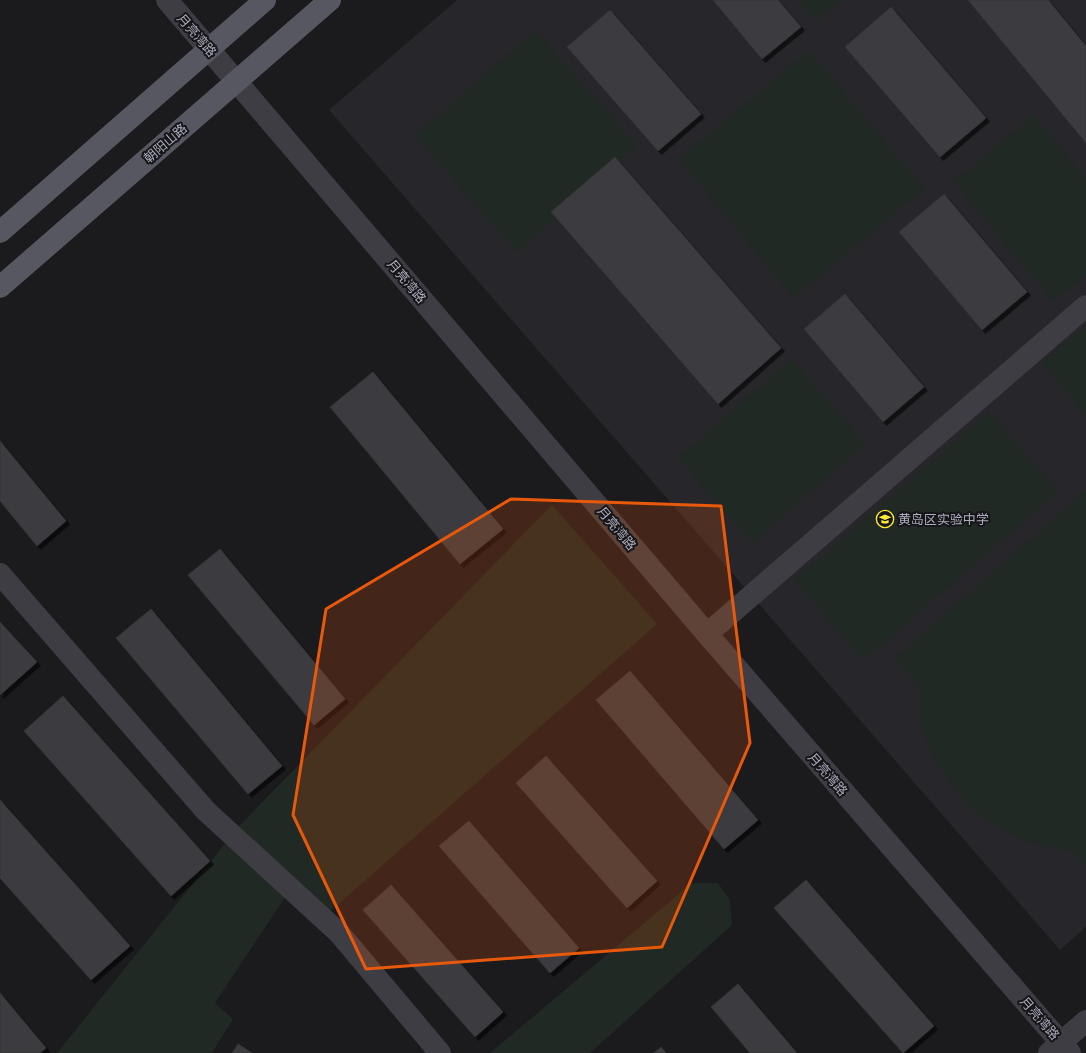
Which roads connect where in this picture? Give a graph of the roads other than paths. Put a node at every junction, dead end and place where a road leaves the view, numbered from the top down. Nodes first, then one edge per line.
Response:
1 (167, 0) edge
2 (265, 0) edge
3 (330, 0) edge
4 (209, 49) junction
5 (236, 81) junction
6 (0, 232) edge
7 (0, 287) edge
8 (1086, 306) edge
9 (0, 574) edge
10 (707, 634) junction
11 (1086, 1021) edge
12 (1060, 1049) edge
13 (440, 1053) edge

1 - 4 street, 月亮湾路
2 - 4 main road
3 - 5 main road, 朝阳山路
4 - 5 street, 月亮湾路
4 - 6 main road
5 - 7 main road, 朝阳山路
5 - 10 street, 月亮湾路
8 - 10 street
9 - 13 street
10 - 12 street, 月亮湾路
11 - 12 street

